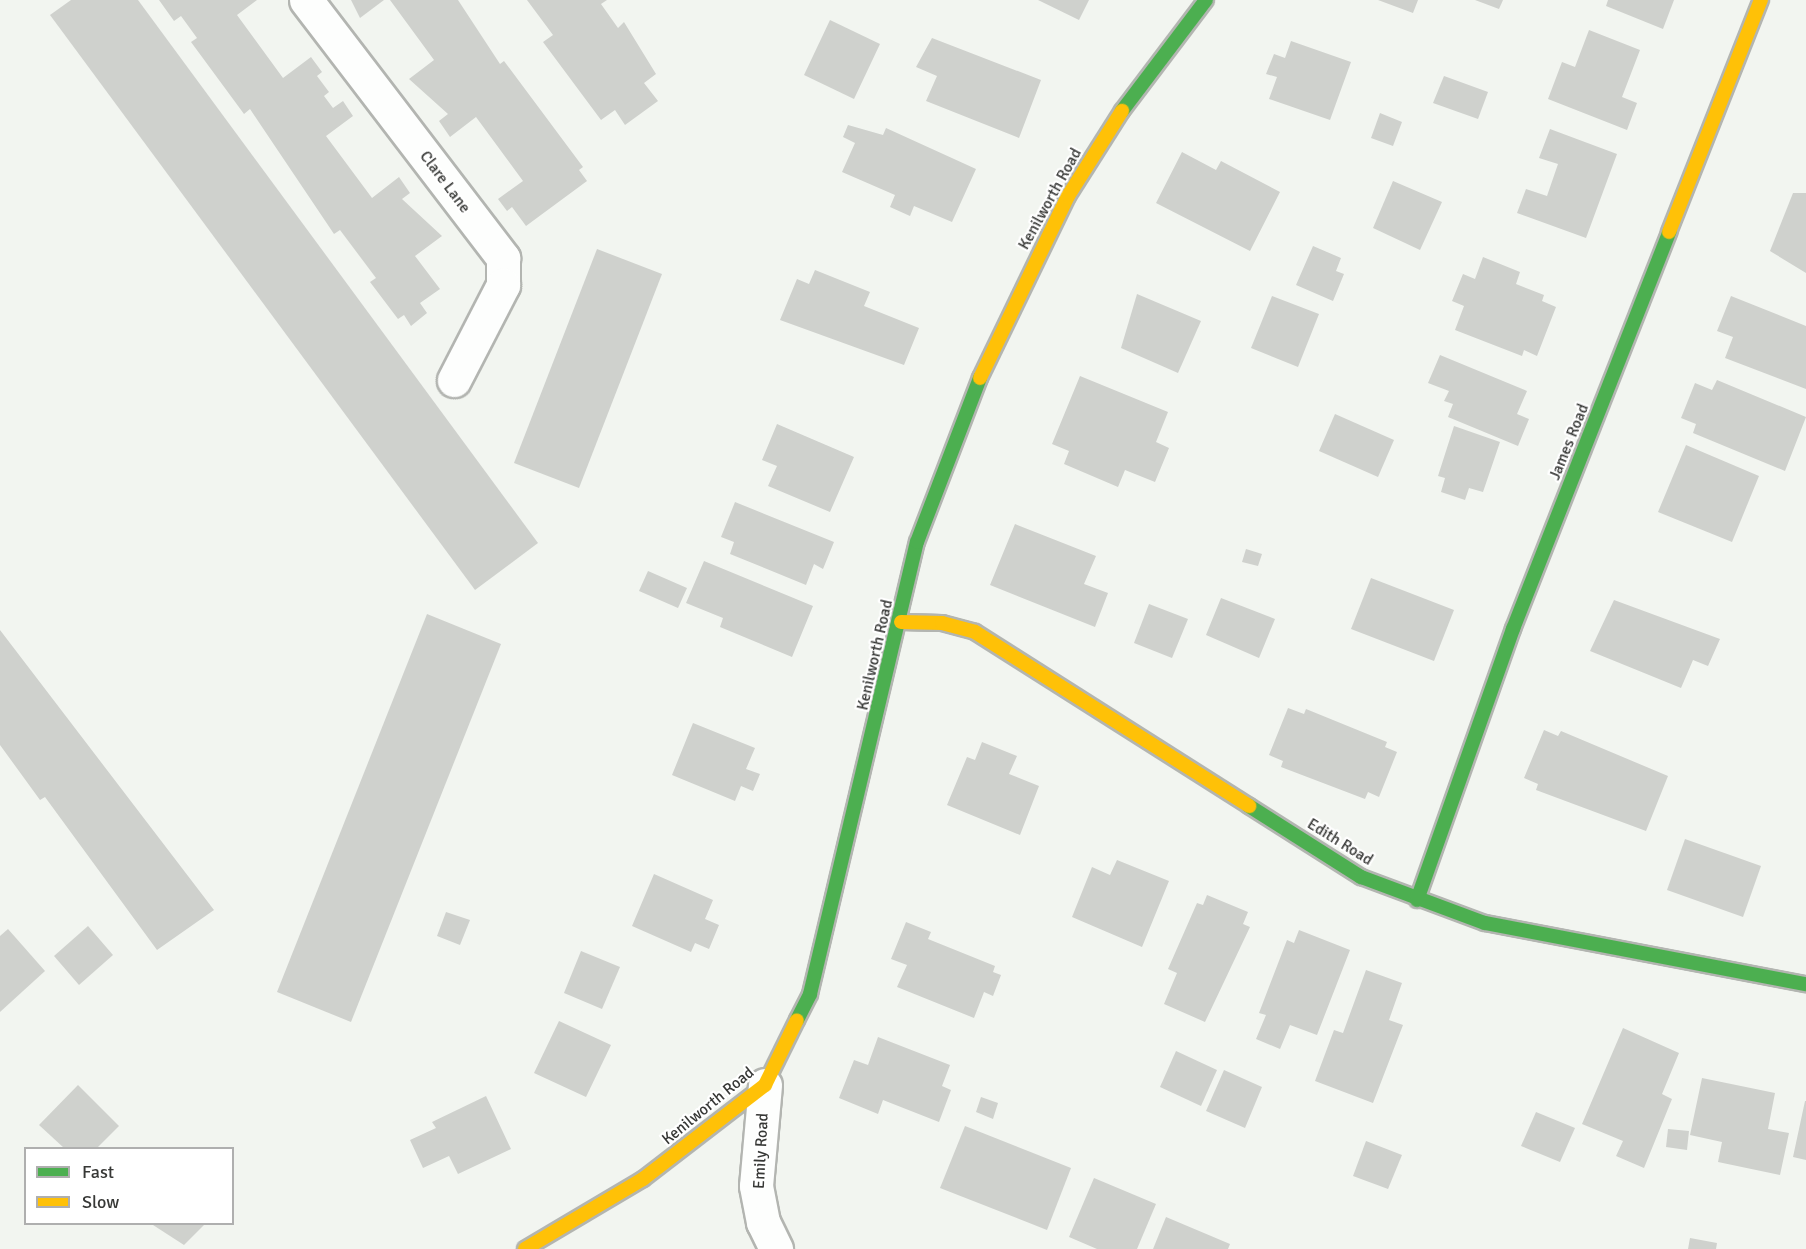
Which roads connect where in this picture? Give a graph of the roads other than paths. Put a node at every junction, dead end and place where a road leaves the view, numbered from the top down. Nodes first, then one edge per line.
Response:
1 (306, 0) edge
2 (1206, 0) edge
3 (1761, 0) edge
4 (454, 380) dead end
5 (901, 622) junction
6 (1418, 900) junction
7 (1806, 984) edge
8 (765, 1086) junction
9 (525, 1249) edge
10 (776, 1249) edge

1 - 4 street, Clare Lane
2 - 5 street, Kenilworth Road
3 - 6 street, James Road
5 - 6 street, Edith Road
5 - 8 street, Kenilworth Road
6 - 7 street, Edith Road
8 - 9 street, Kenilworth Road
8 - 10 street, Emily Road

